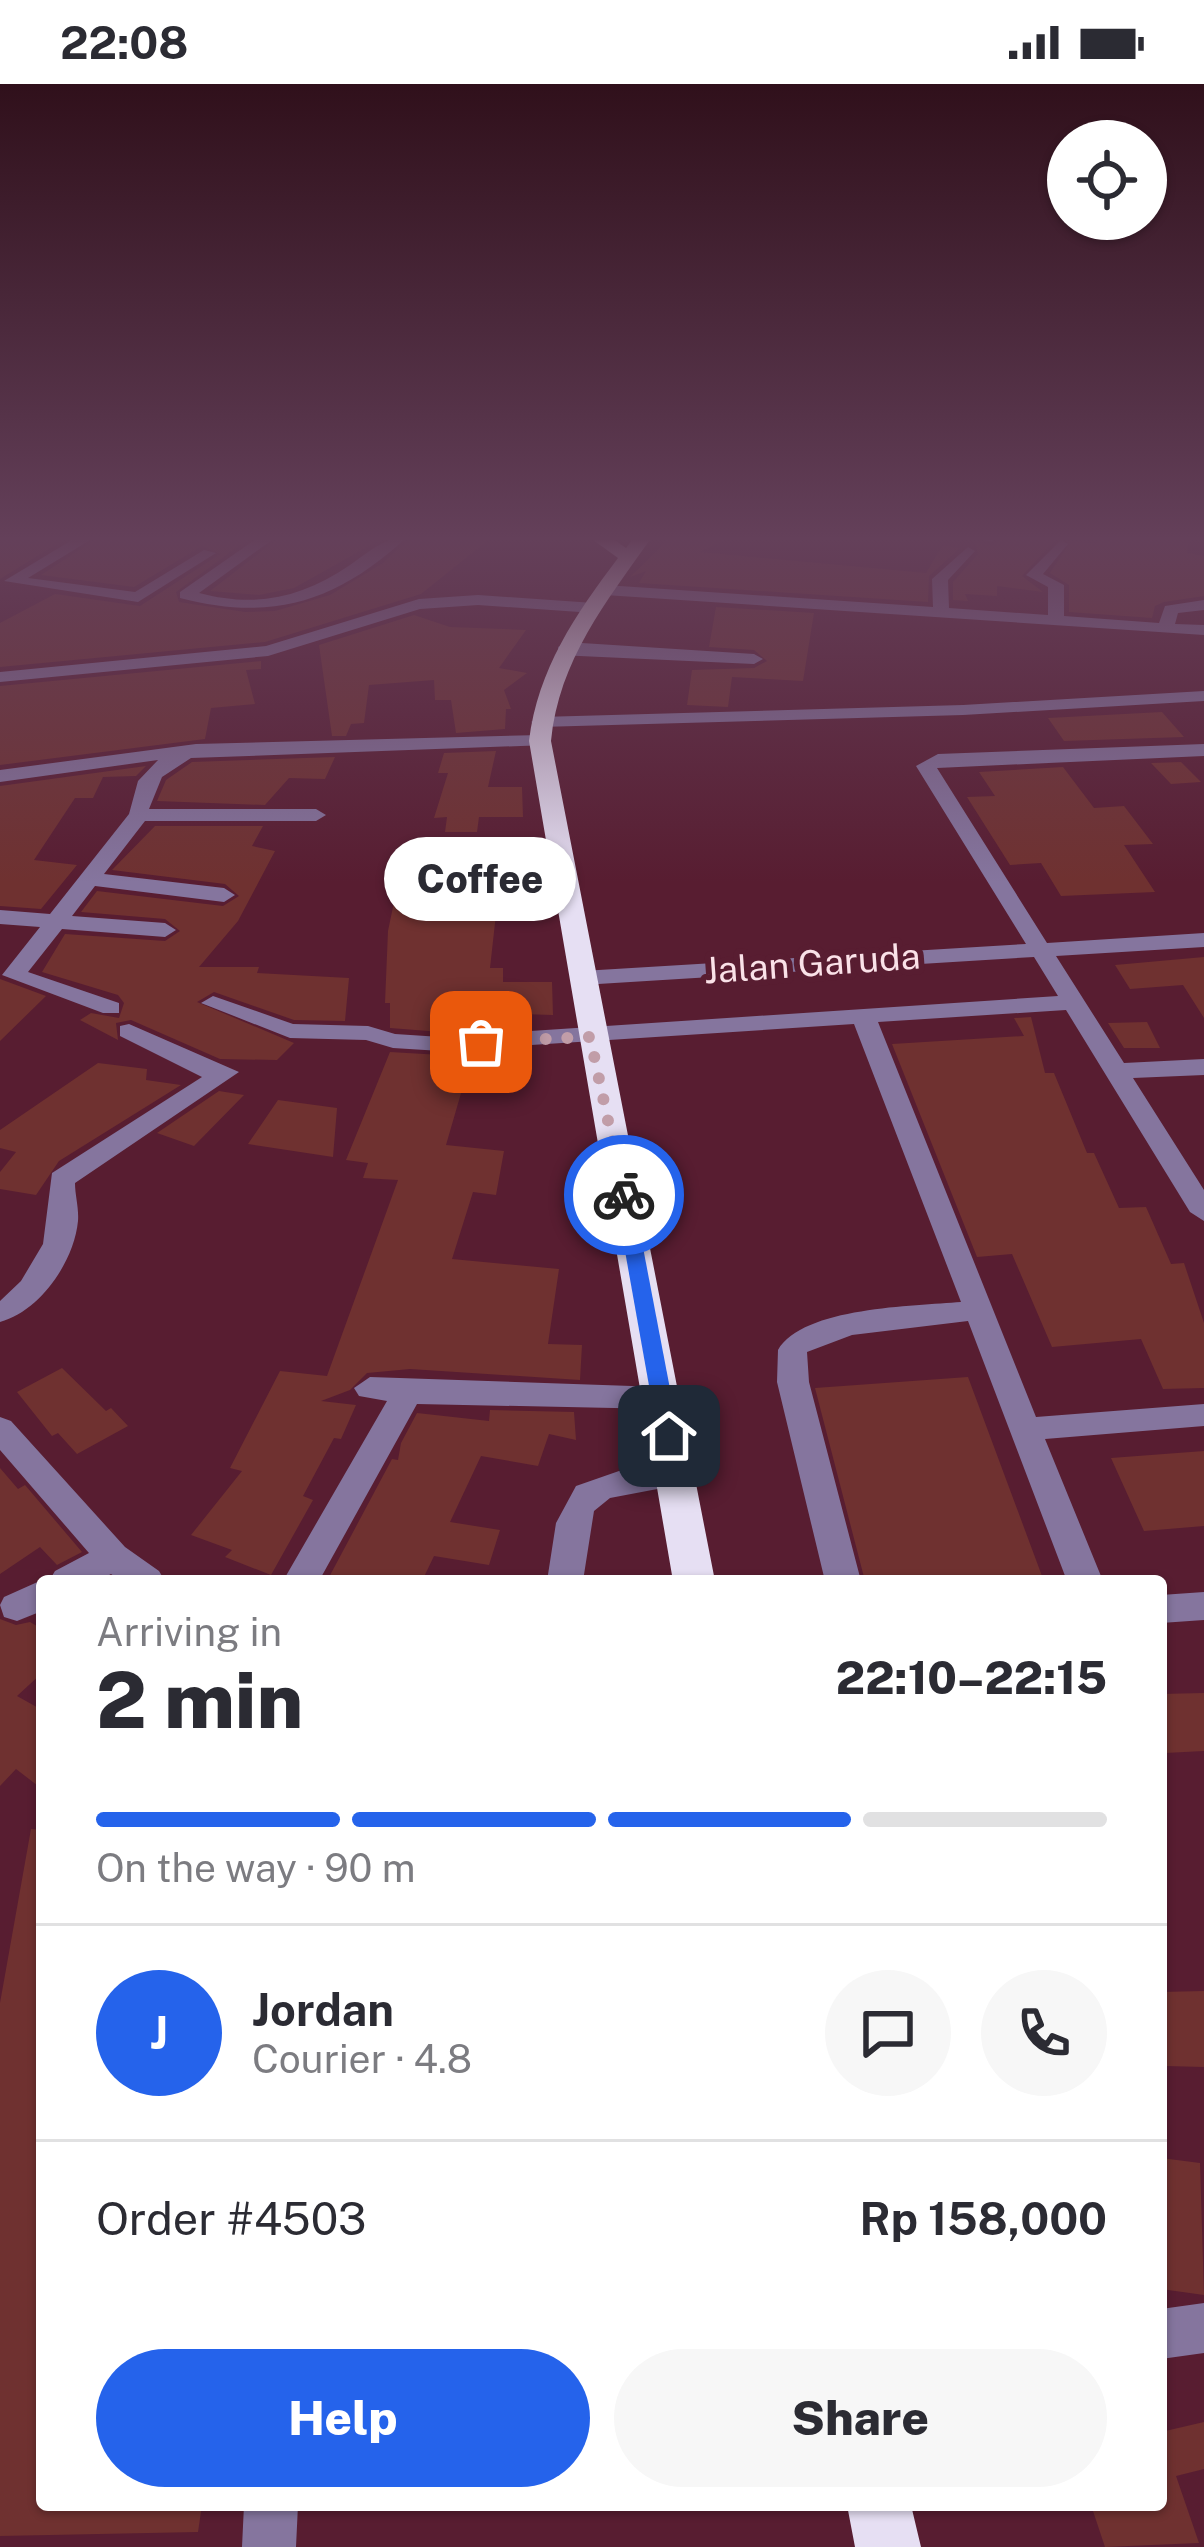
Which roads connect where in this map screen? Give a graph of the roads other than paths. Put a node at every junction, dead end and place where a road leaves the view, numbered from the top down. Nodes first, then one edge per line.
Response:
1 (268, 652) edge
2 (564, 652) edge
3 (618, 652) edge
4 (726, 658) dead end
5 (67, 671) junction
6 (0, 677) edge
7 (1204, 694) edge
8 (61, 698) dead end
9 (540, 727) junction
10 (191, 751) junction
11 (1204, 751) edge
12 (0, 776) edge
13 (140, 815) junction
14 (316, 815) dead end
15 (91, 879) junction
16 (224, 895) dead end
17 (0, 917) edge
18 (51, 923) junction
19 (166, 930) dead end
20 (1204, 940) edge
21 (1041, 949) junction
22 (582, 978) junction
23 (1077, 1002) junction
24 (213, 1004) dead end
25 (111, 1008) dead end
26 (863, 1016) junction
27 (129, 1031) dead end
28 (590, 1037) junction
29 (1204, 1067) edge
30 (1119, 1071) junction
31 (1204, 1212) edge
32 (979, 1310) junction
33 (0, 1312) edge
34 (370, 1388) dead end
35 (408, 1393) junction
36 (661, 1398) junction
37 (1204, 1415) edge
38 (0, 1429) edge
39 (1028, 1429) junction
40 (677, 1474) junction
41 (113, 1557) junction
42 (79, 1575) edge
43 (138, 1575) edge
44 (304, 1575) edge
45 (566, 1575) edge
46 (693, 1575) edge
47 (841, 1575) edge
48 (1083, 1575) edge
49 (1204, 1606) edge
50 (1167, 1609) edge
51 (1204, 2328) edge
52 (1167, 2333) edge
53 (271, 2511) edge
54 (880, 2511) edge
55 (268, 2547) edge
56 (888, 2547) edge

1 - 5 street
2 - 9 highway
3 - 4 street
5 - 6 street
5 - 8 street
7 - 9 street
9 - 10 street
9 - 22 highway
10 - 12 street
10 - 13 street
11 - 21 street
13 - 14 street
13 - 15 street
15 - 16 street
15 - 18 street
17 - 18 street
18 - 19 street
18 - 25 street
20 - 21 street, Jalan Garuda
21 - 22 street, Jalan Garuda
21 - 23 street
22 - 28 highway
23 - 26 street
23 - 30 street
24 - 28 street
26 - 28 street
26 - 32 street
27 - 33 street
28 - 36 highway
29 - 30 street
30 - 31 street
32 - 39 street
32 - 47 street
34 - 35 street
35 - 36 street
35 - 44 street
36 - 40 highway
37 - 39 street
38 - 41 street
39 - 48 street
40 - 45 street
40 - 46 highway
41 - 42 street
41 - 43 street
49 - 50 street
51 - 52 street
53 - 55 street
54 - 56 highway

